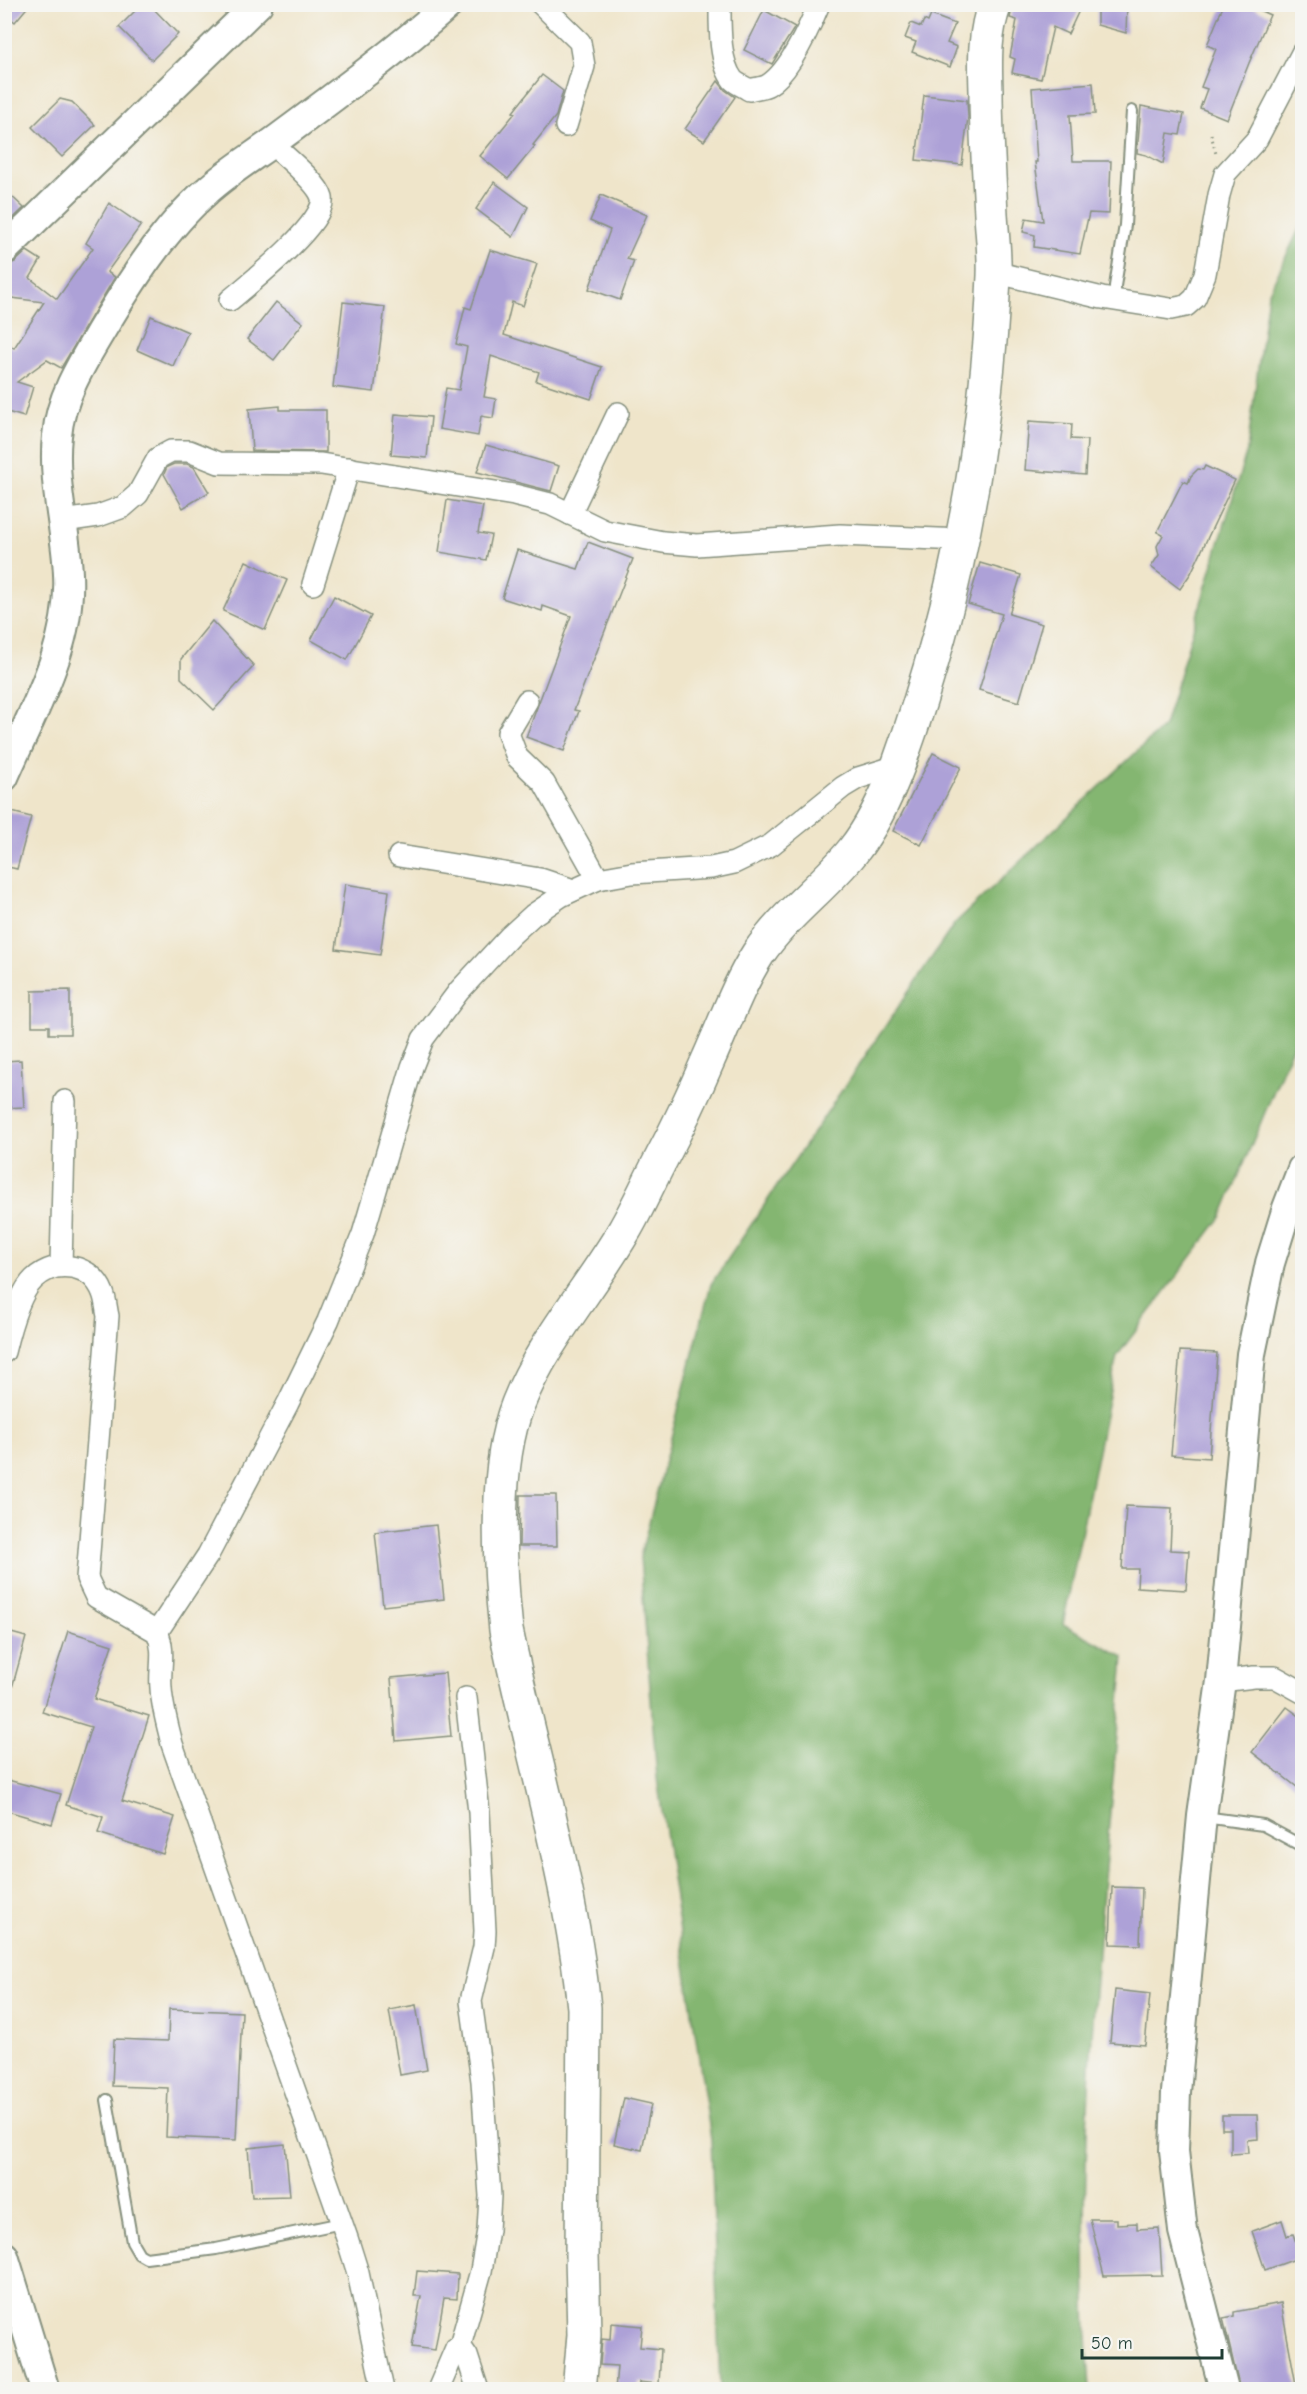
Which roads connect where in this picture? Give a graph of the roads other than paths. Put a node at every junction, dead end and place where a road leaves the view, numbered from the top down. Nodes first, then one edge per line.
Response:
1 (258, 4) edge
2 (449, 4) edge
3 (541, 4) edge
4 (720, 4) edge
5 (819, 4) edge
6 (995, 4) edge
7 (1302, 53) edge
8 (1132, 111) dead end
9 (566, 126) dead end
10 (271, 143) junction
11 (4, 250) edge
12 (994, 272) junction
13 (230, 300) dead end
14 (1114, 300) junction
15 (618, 413) dead end
16 (349, 468) junction
17 (570, 514) junction
18 (63, 521) junction
19 (963, 540) junction
20 (313, 584) dead end
21 (527, 701) dead end
22 (897, 766) junction
23 (4, 777) edge
24 (399, 856) dead end
25 (598, 879) junction
26 (573, 890) junction
27 (65, 1101) dead end
28 (1302, 1169) edge
29 (1295, 1211) edge
30 (61, 1266) junction
31 (4, 1352) edge
32 (157, 1632) junction
33 (1221, 1681) junction
34 (1302, 1692) edge
35 (466, 1698) dead end
36 (1202, 1816) junction
37 (1302, 1846) edge
38 (107, 2100) dead end
39 (342, 2223) junction
40 (4, 2256) edge
41 (460, 2346) junction
42 (45, 2390) edge
43 (383, 2390) edge
44 (438, 2390) edge
45 (478, 2390) edge
46 (579, 2390) edge
47 (1224, 2390) edge

1 - 11 main road
2 - 10 main road
3 - 9 street
4 - 5 street
6 - 12 main road
7 - 14 street
8 - 14 lane
10 - 13 street
10 - 18 main road
12 - 14 street
12 - 19 main road
15 - 17 street
16 - 17 street
16 - 18 street
16 - 20 street
17 - 19 street
18 - 23 main road
19 - 22 main road
21 - 25 street
22 - 25 street
22 - 46 main road
24 - 26 street
25 - 26 street
26 - 32 street
27 - 30 street
28 - 29 main road
29 - 33 main road
30 - 31 street
30 - 32 street
32 - 39 street
33 - 34 street
33 - 36 main road
35 - 41 street
36 - 37 lane
36 - 47 main road
38 - 39 lane
39 - 43 street
40 - 42 main road
41 - 44 street
41 - 45 street

